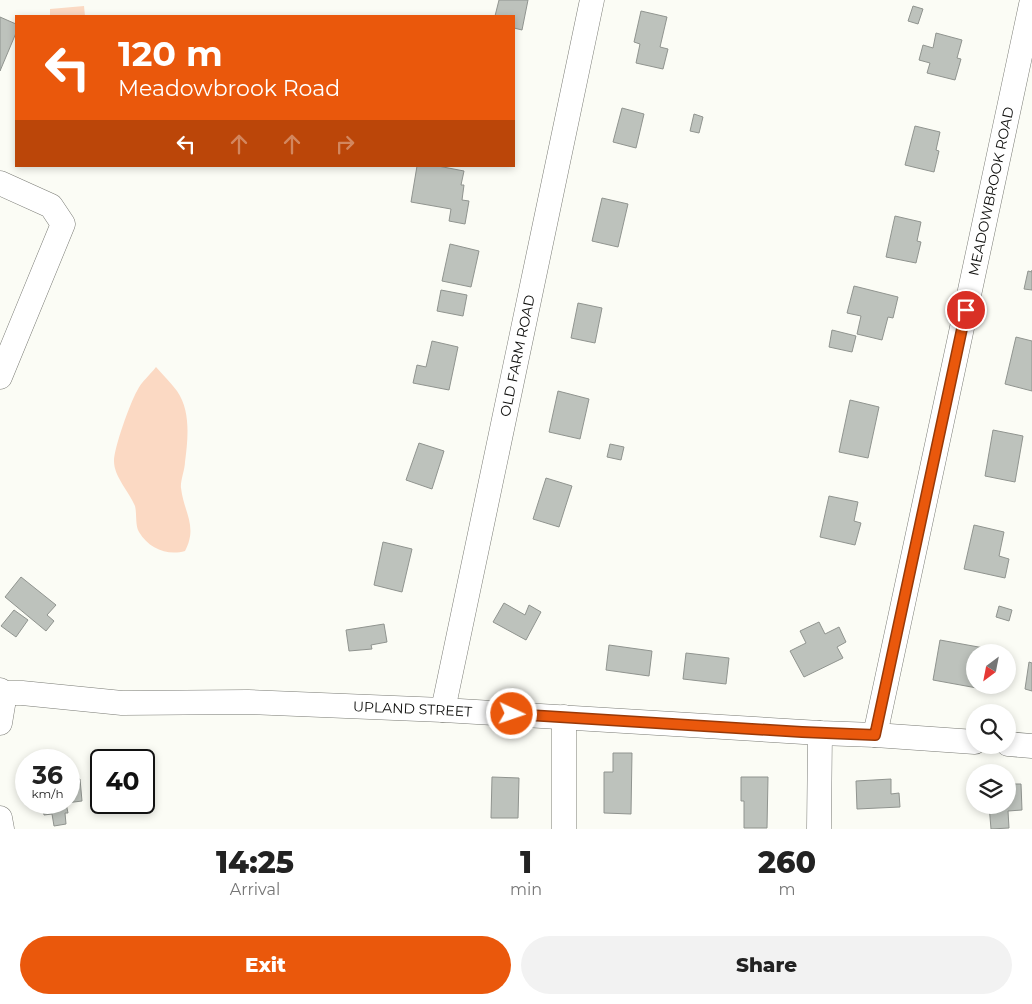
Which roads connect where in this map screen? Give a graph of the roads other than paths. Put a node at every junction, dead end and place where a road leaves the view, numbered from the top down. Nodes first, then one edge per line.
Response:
1 (592, 0) edge
2 (1032, 0) edge
3 (0, 183) edge
4 (0, 377) edge
5 (2, 692) edge
6 (443, 710) junction
7 (564, 716) junction
8 (0, 723) edge
9 (820, 733) junction
10 (875, 735) junction
11 (966, 741) edge
12 (1016, 745) edge
13 (1032, 746) edge
14 (0, 818) edge
15 (2, 829) edge
16 (564, 829) edge
17 (819, 829) edge

1 - 6 street, OLD FARM ROAD
2 - 10 street, MEADOWBROOK ROAD
3 - 4 street
5 - 6 street, UPLAND STREET
5 - 8 street
6 - 7 street, UPLAND STREET
7 - 9 street, UPLAND STREET
7 - 16 street
9 - 10 street, UPLAND STREET
9 - 17 street
10 - 11 street, UPLAND STREET
12 - 13 street
14 - 15 street

